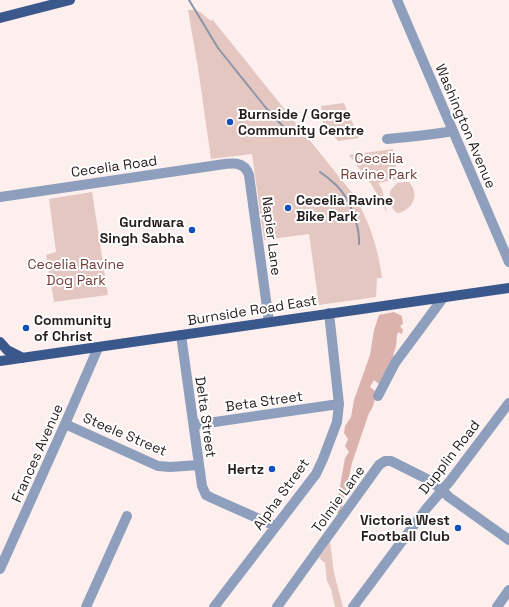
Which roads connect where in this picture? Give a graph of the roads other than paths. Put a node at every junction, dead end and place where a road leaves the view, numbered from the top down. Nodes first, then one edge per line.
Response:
1 (70, 0) edge
2 (397, 0) edge
3 (0, 18) edge
4 (453, 131) junction
5 (387, 139) dead end
6 (232, 163) joint
7 (0, 197) edge
8 (509, 262) edge
9 (509, 288) edge
10 (443, 298) junction
11 (330, 313) junction
12 (269, 322) junction
13 (181, 335) junction
14 (0, 342) edge
15 (98, 348) junction
16 (22, 358) junction
17 (0, 361) edge
18 (378, 396) dead end
19 (509, 403) edge
20 (339, 404) junction
21 (65, 424) junction
22 (194, 425) junction
23 (198, 465) junction
24 (442, 490) junction
25 (127, 516) dead end
26 (275, 526) junction
27 (509, 540) edge
28 (0, 568) edge
29 (509, 590) edge
30 (86, 607) edge
31 (214, 607) edge
32 (277, 607) edge
33 (353, 607) edge
34 (497, 607) edge

1 - 3 main road
2 - 4 street, Washington Avenue
4 - 5 street
4 - 8 street, Washington Avenue
6 - 7 street, Cecelia Road
6 - 12 street, Napier Lane
9 - 10 main road, Burnside Road East
10 - 11 main road, Burnside Road East
10 - 18 street
11 - 12 main road, Burnside Road East
11 - 20 street, Alpha Street
12 - 13 main road, Burnside Road East
13 - 15 main road, Burnside Road East
13 - 22 street, Delta Street
14 - 16 main road
15 - 16 main road, Burnside Road East
15 - 21 street, Frances Avenue
16 - 17 main road, Burnside Road East
19 - 24 street, Dupplin Road
20 - 22 street, Beta Street
20 - 26 street, Alpha Street
21 - 23 street, Steele Street
21 - 28 street, Frances Avenue
22 - 23 street, Delta Street
23 - 26 street, Delta Street
24 - 27 street, Tolmie Lane
24 - 32 street, Tolmie Lane
24 - 33 street, Dupplin Road
25 - 30 street
26 - 31 street, Alpha Street
29 - 34 street

